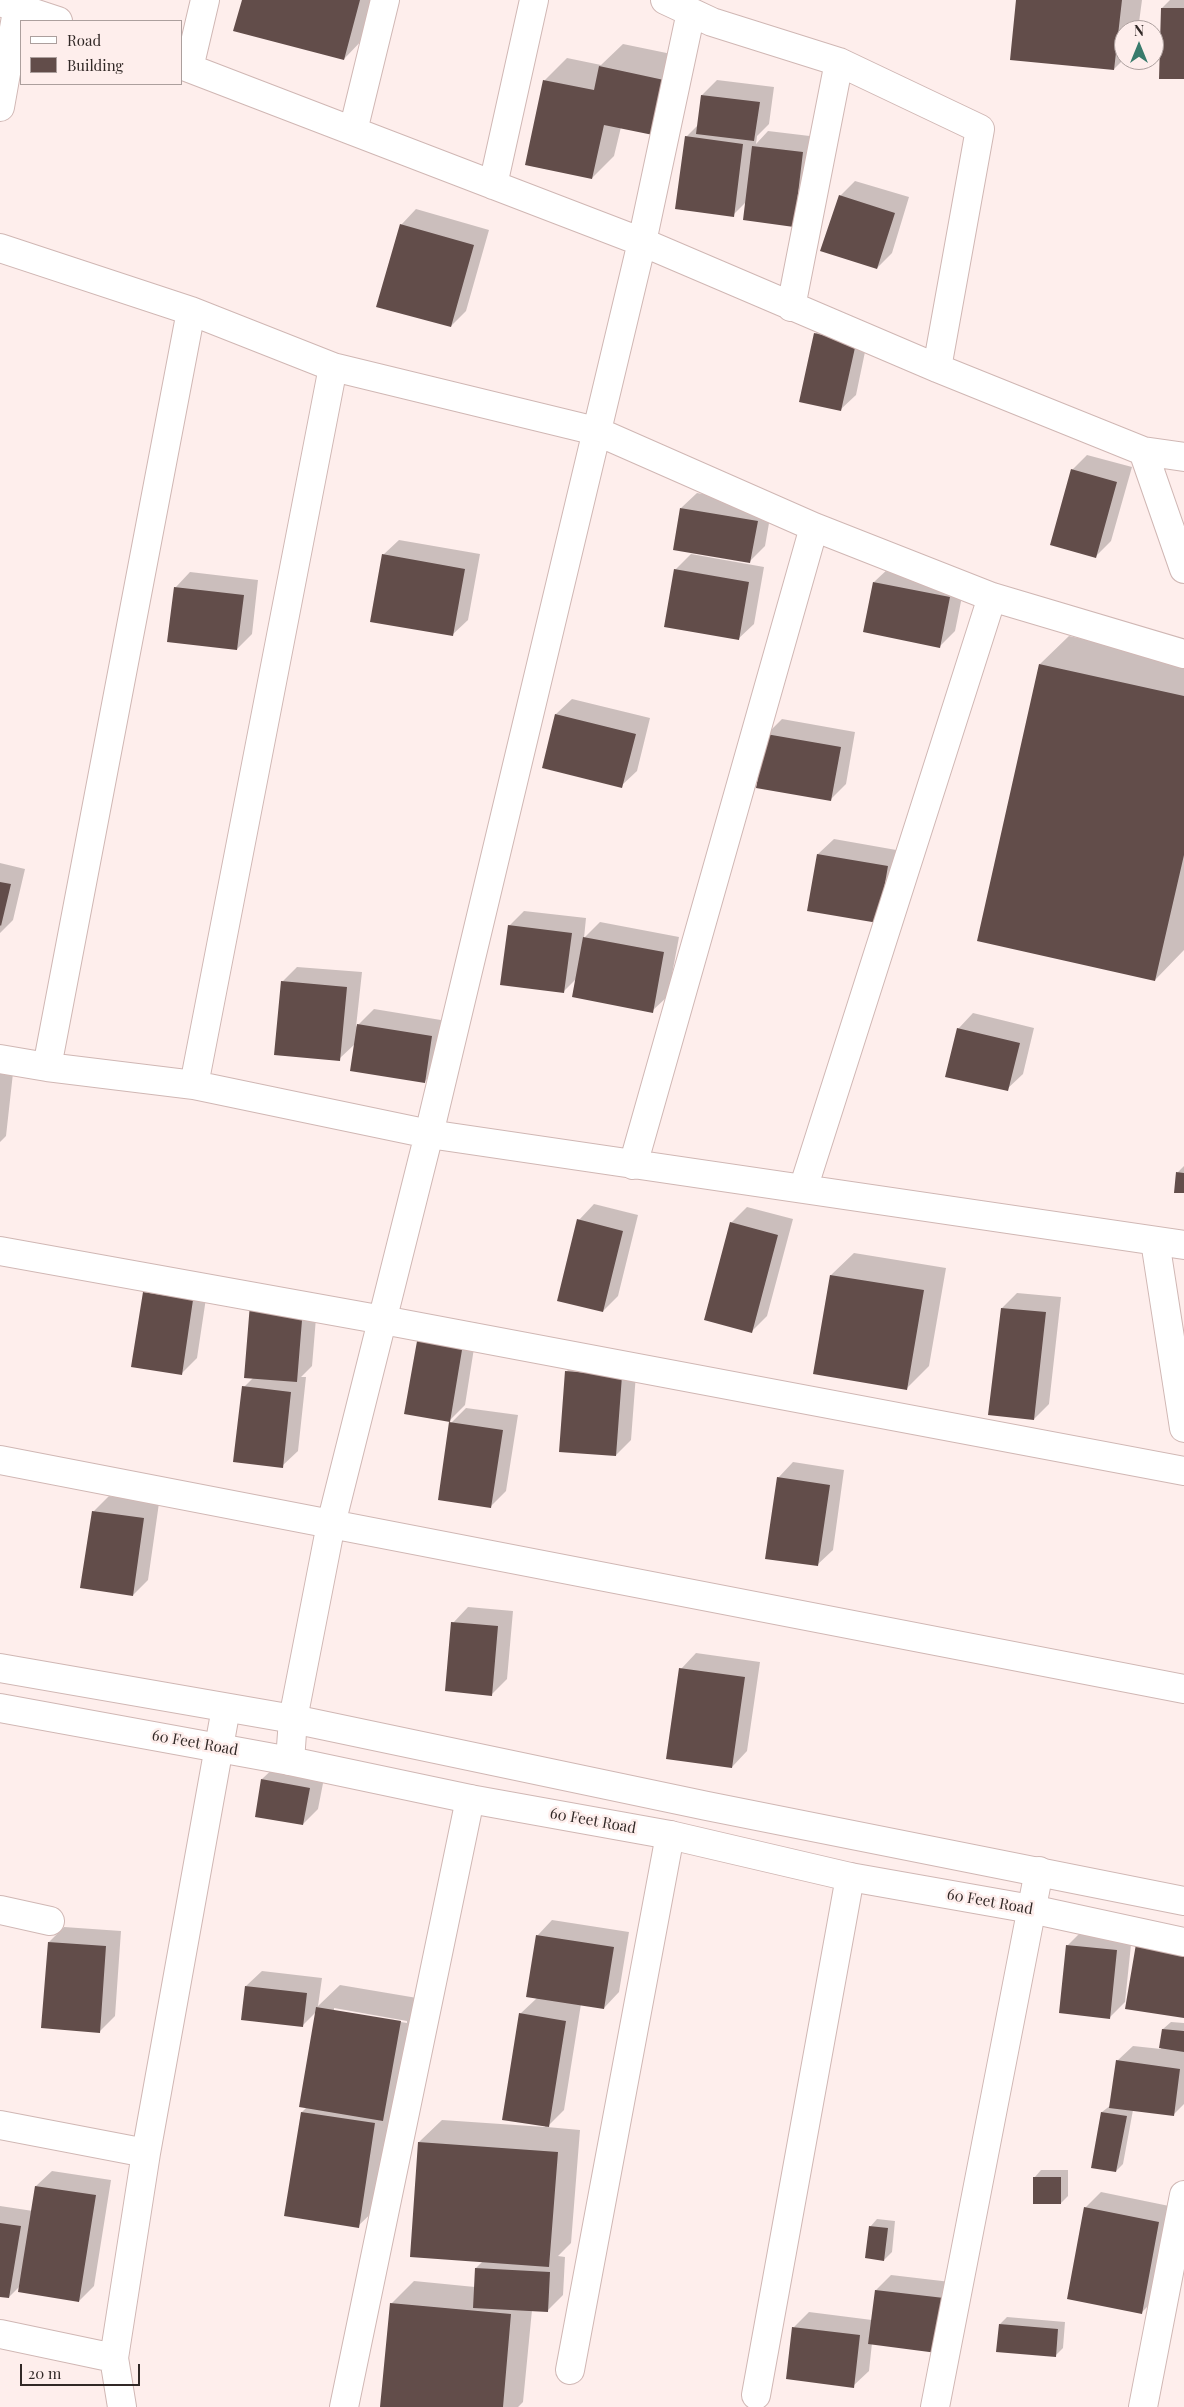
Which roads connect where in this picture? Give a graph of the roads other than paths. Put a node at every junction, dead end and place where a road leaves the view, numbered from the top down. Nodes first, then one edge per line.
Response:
1 (205, 0) edge
2 (385, 0) edge
3 (534, 0) edge
4 (665, 0) edge
5 (12, 3) edge
6 (691, 12) junction
7 (55, 20) edge
8 (839, 62) junction
9 (185, 66) edge
10 (0, 107) edge
11 (353, 131) junction
12 (493, 185) junction
13 (642, 242) junction
14 (0, 248) edge
15 (791, 307) junction
16 (191, 311) junction
17 (332, 367) junction
18 (937, 368) junction
19 (596, 431) junction
20 (1143, 450) junction
21 (1184, 457) edge
22 (814, 527) junction
23 (1184, 569) edge
24 (992, 597) junction
25 (1184, 654) edge
26 (0, 1059) edge
27 (47, 1067) junction
28 (194, 1085) junction
29 (429, 1134) junction
30 (633, 1165) junction
31 (804, 1189) junction
32 (1156, 1241) junction
33 (1184, 1246) edge
34 (0, 1251) edge
35 (383, 1320) junction
36 (1184, 1428) edge
37 (0, 1460) edge
38 (1184, 1471) edge
39 (331, 1524) junction
40 (0, 1668) edge
41 (1184, 1689) edge
42 (0, 1708) edge
43 (226, 1708) junction
44 (293, 1720) junction
45 (220, 1747) junction
46 (290, 1761) junction
47 (470, 1799) junction
48 (670, 1835) junction
49 (1039, 1871) junction
50 (850, 1877) junction
51 (1184, 1901) edge
52 (1031, 1909) junction
53 (0, 1910) edge
54 (50, 1921) dead end
55 (1184, 1942) edge
56 (0, 2125) edge
57 (146, 2153) junction
58 (1184, 2195) edge
59 (1177, 2262) edge
60 (0, 2334) edge
61 (114, 2358) junction
62 (570, 2370) dead end
63 (756, 2395) dead end
64 (122, 2407) edge
65 (344, 2407) edge
66 (935, 2407) edge
67 (1143, 2407) edge

1 - 9 street
2 - 11 street
3 - 12 street
4 - 6 street
5 - 7 street
5 - 10 street
6 - 8 street
6 - 13 street
8 - 15 street
8 - 18 street
9 - 11 street
11 - 12 street
12 - 13 street
13 - 15 street
13 - 19 street
14 - 16 street
15 - 18 street
16 - 17 street
16 - 27 street
17 - 19 street
17 - 28 street
18 - 20 street
19 - 22 street
19 - 29 street
20 - 21 street
20 - 23 street
22 - 24 street
22 - 30 street
24 - 25 street
24 - 31 street
26 - 27 street
27 - 28 street
28 - 29 street
29 - 30 street
29 - 35 street
30 - 31 street
31 - 32 street
32 - 33 street
32 - 36 street
34 - 35 street
35 - 38 street
35 - 39 street
37 - 39 street
39 - 41 street
39 - 44 street
40 - 43 street
42 - 45 street, 60 Feet Road
43 - 44 street
43 - 45 street
44 - 46 street
44 - 49 street
45 - 46 street, 60 Feet Road
45 - 57 street
46 - 47 street, 60 Feet Road
47 - 48 street, 60 Feet Road
47 - 65 street
48 - 50 street, 60 Feet Road
48 - 62 street
49 - 51 street
49 - 52 street
50 - 52 street, 60 Feet Road
50 - 63 street
52 - 55 street, 60 Feet Road
52 - 66 street
53 - 54 street
56 - 57 street
57 - 61 street
58 - 59 street
59 - 67 street
60 - 61 street
61 - 64 street

